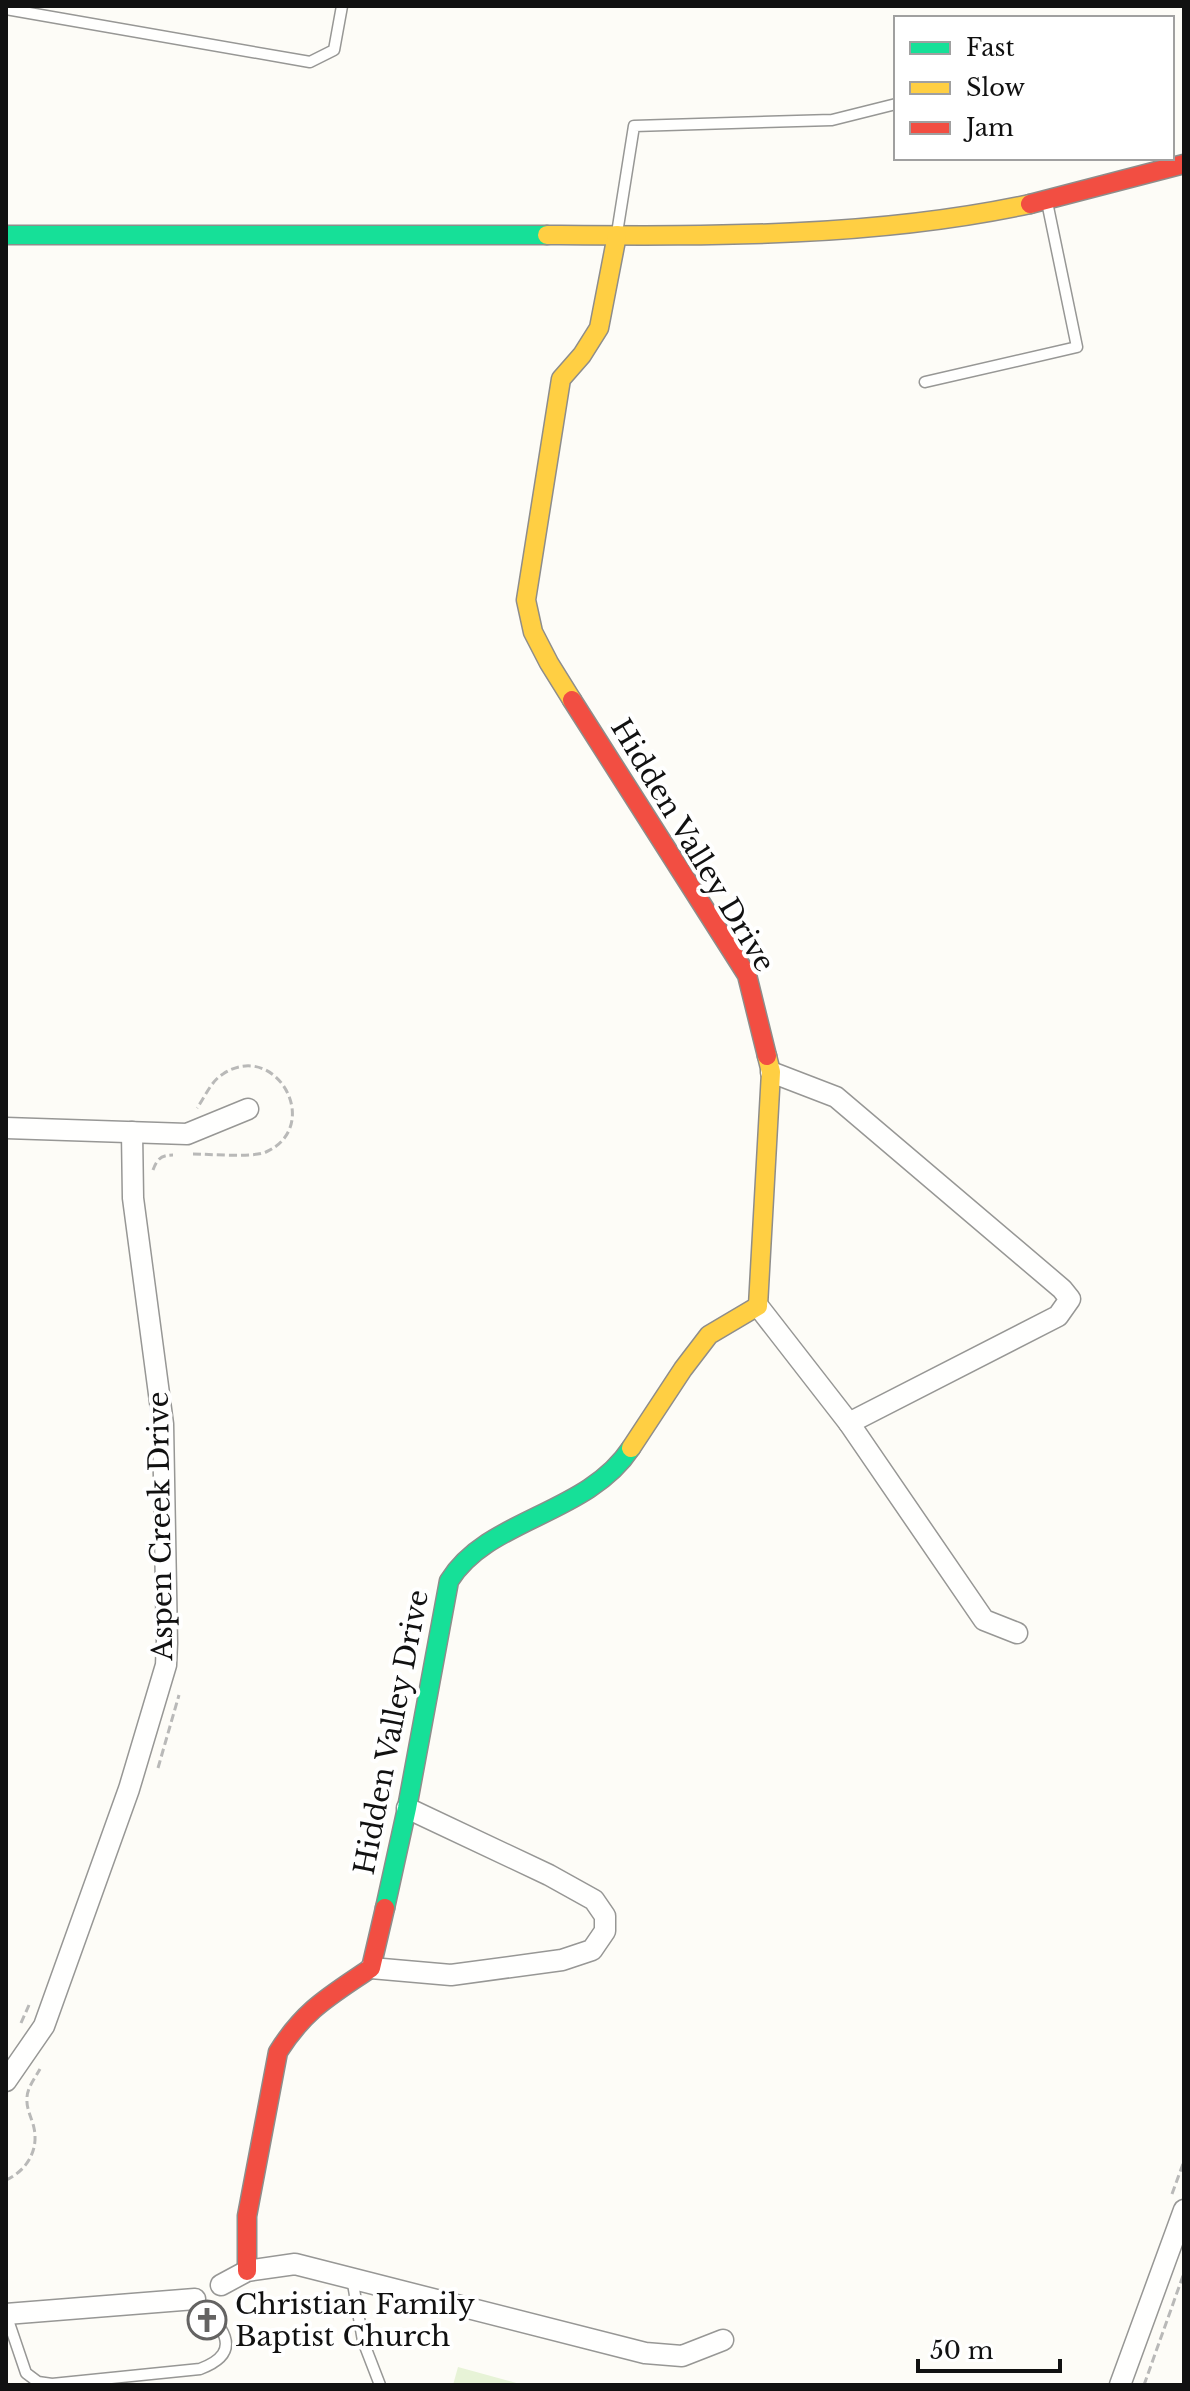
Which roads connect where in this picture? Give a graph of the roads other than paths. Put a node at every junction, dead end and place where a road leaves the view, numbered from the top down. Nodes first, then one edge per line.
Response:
1 (342, 6) edge
2 (6, 9) edge
3 (894, 104) edge
4 (1184, 164) edge
5 (1047, 200) junction
6 (6, 235) edge
7 (617, 235) junction
8 (925, 382) dead end
9 (771, 1072) junction
10 (248, 1109) dead end
11 (6, 1128) edge
12 (132, 1132) junction
13 (758, 1306) junction
14 (849, 1423) junction
15 (1017, 1633) dead end
16 (407, 1808) junction
17 (371, 1968) junction
18 (6, 2081) edge
19 (1184, 2210) edge
20 (247, 2271) junction
21 (352, 2278) junction
22 (221, 2285) dead end
23 (195, 2299) joint
24 (6, 2314) edge
25 (723, 2340) dead end
26 (380, 2385) edge
27 (1120, 2385) edge

1 - 2 lane
3 - 7 lane
4 - 5 street
5 - 7 street
5 - 8 lane
6 - 7 street
7 - 9 street, Hidden Valley Drive
9 - 13 street, Hidden Valley Drive
9 - 14 street
10 - 12 street
11 - 12 street
12 - 18 street, Aspen Creek Drive
13 - 14 street
13 - 16 street, Hidden Valley Drive
14 - 15 street
16 - 17 street, Hidden Valley Drive
16 - 17 street
17 - 20 street
19 - 27 street
20 - 21 street
20 - 22 street
21 - 25 street
21 - 26 lane
23 - 24 street
23 - 24 lane

